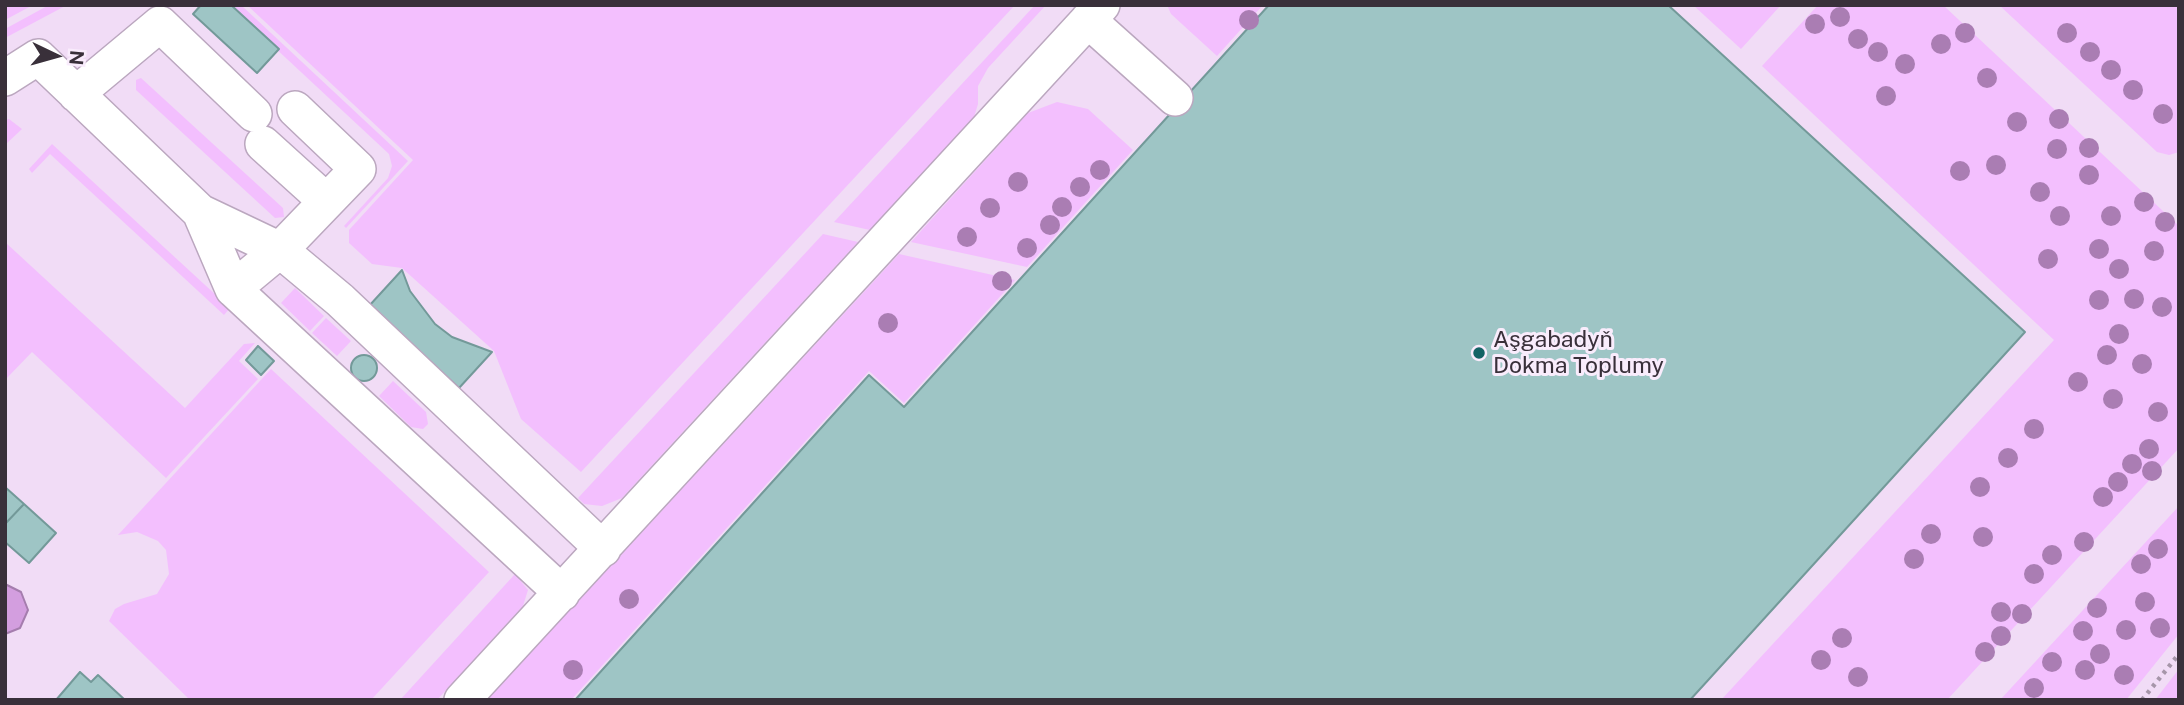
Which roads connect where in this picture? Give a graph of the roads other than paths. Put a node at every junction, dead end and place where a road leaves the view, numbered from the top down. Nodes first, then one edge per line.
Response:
1 (1095, 13) edge
2 (5, 78) edge
3 (76, 94) junction
4 (1175, 98) dead end
5 (295, 109) dead end
6 (326, 201) junction
7 (200, 212) junction
8 (280, 250) junction
9 (233, 289) junction
10 (603, 549) junction
11 (562, 593) junction
12 (462, 700) edge

1 - 4 lane
1 - 10 lane
2 - 3 lane
3 - 6 lane
3 - 7 lane
5 - 6 lane
6 - 8 lane
7 - 8 lane
7 - 9 lane
8 - 9 lane
8 - 10 lane
9 - 11 lane
10 - 11 lane
11 - 12 lane

